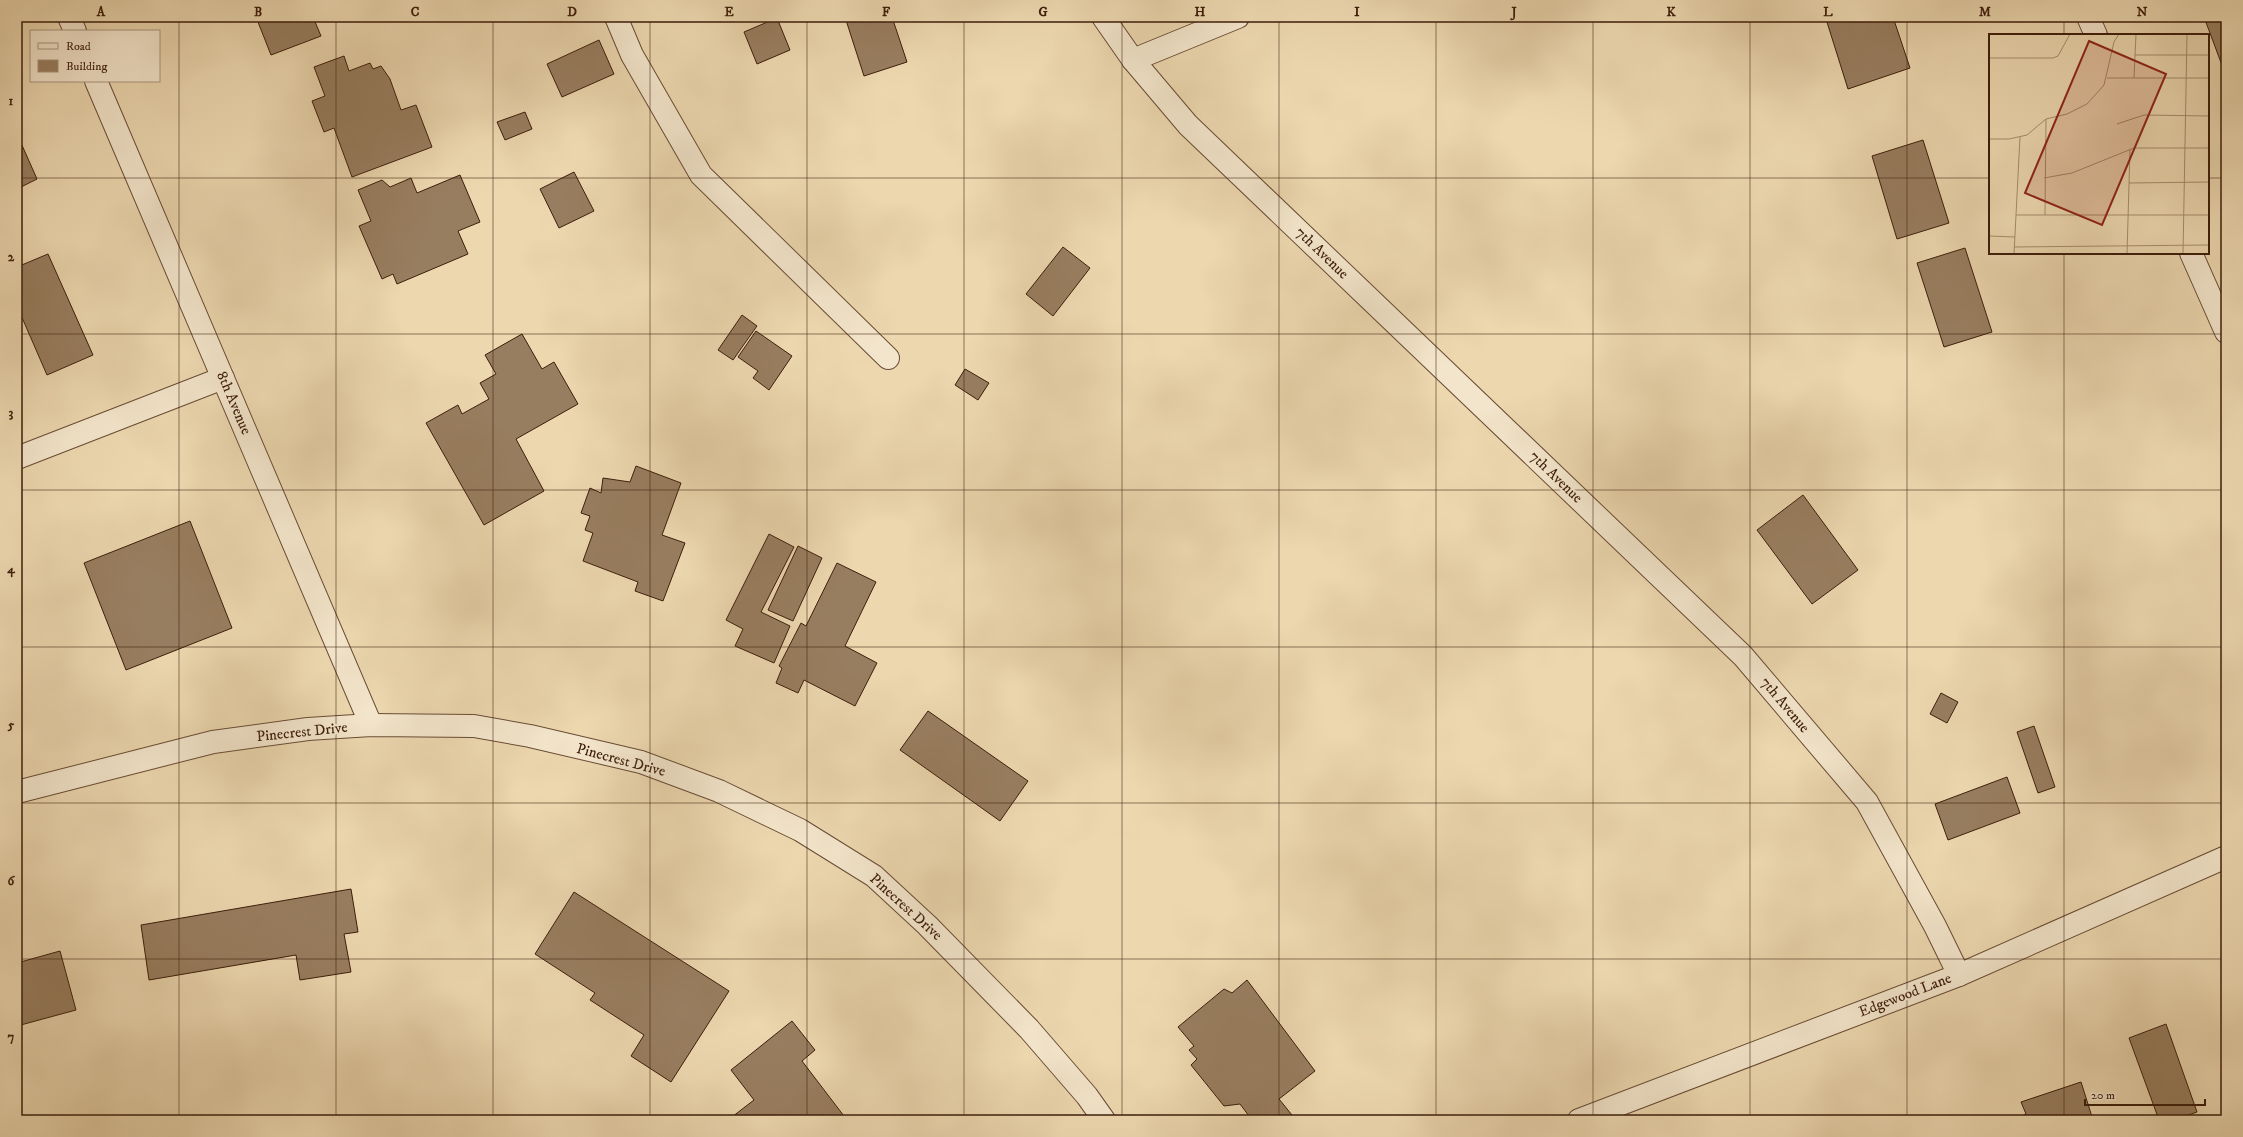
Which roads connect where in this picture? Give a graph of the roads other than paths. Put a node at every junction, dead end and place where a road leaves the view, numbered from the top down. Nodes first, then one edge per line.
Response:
1 (69, 17) edge
2 (616, 17) edge
3 (1103, 17) edge
4 (1238, 17) edge
5 (2088, 17) edge
6 (74, 30) edge
7 (2096, 34) edge
8 (1133, 60) junction
9 (96, 82) edge
10 (2191, 254) edge
11 (2226, 332) edge
12 (888, 358) dead end
13 (223, 378) junction
14 (17, 458) edge
15 (371, 725) junction
16 (17, 792) edge
17 (2226, 857) edge
18 (1959, 975) junction
19 (1104, 1120) edge
20 (1579, 1120) edge

1 - 6 street
2 - 12 street
3 - 8 street, 7th Avenue
4 - 8 street
5 - 7 street
8 - 18 street, 7th Avenue
9 - 13 street, 8th Avenue
10 - 11 street
13 - 14 street
13 - 15 street, 8th Avenue
15 - 16 street, Pinecrest Drive
15 - 19 street, Pinecrest Drive
17 - 18 street, Edgewood Lane
18 - 20 street, Edgewood Lane

